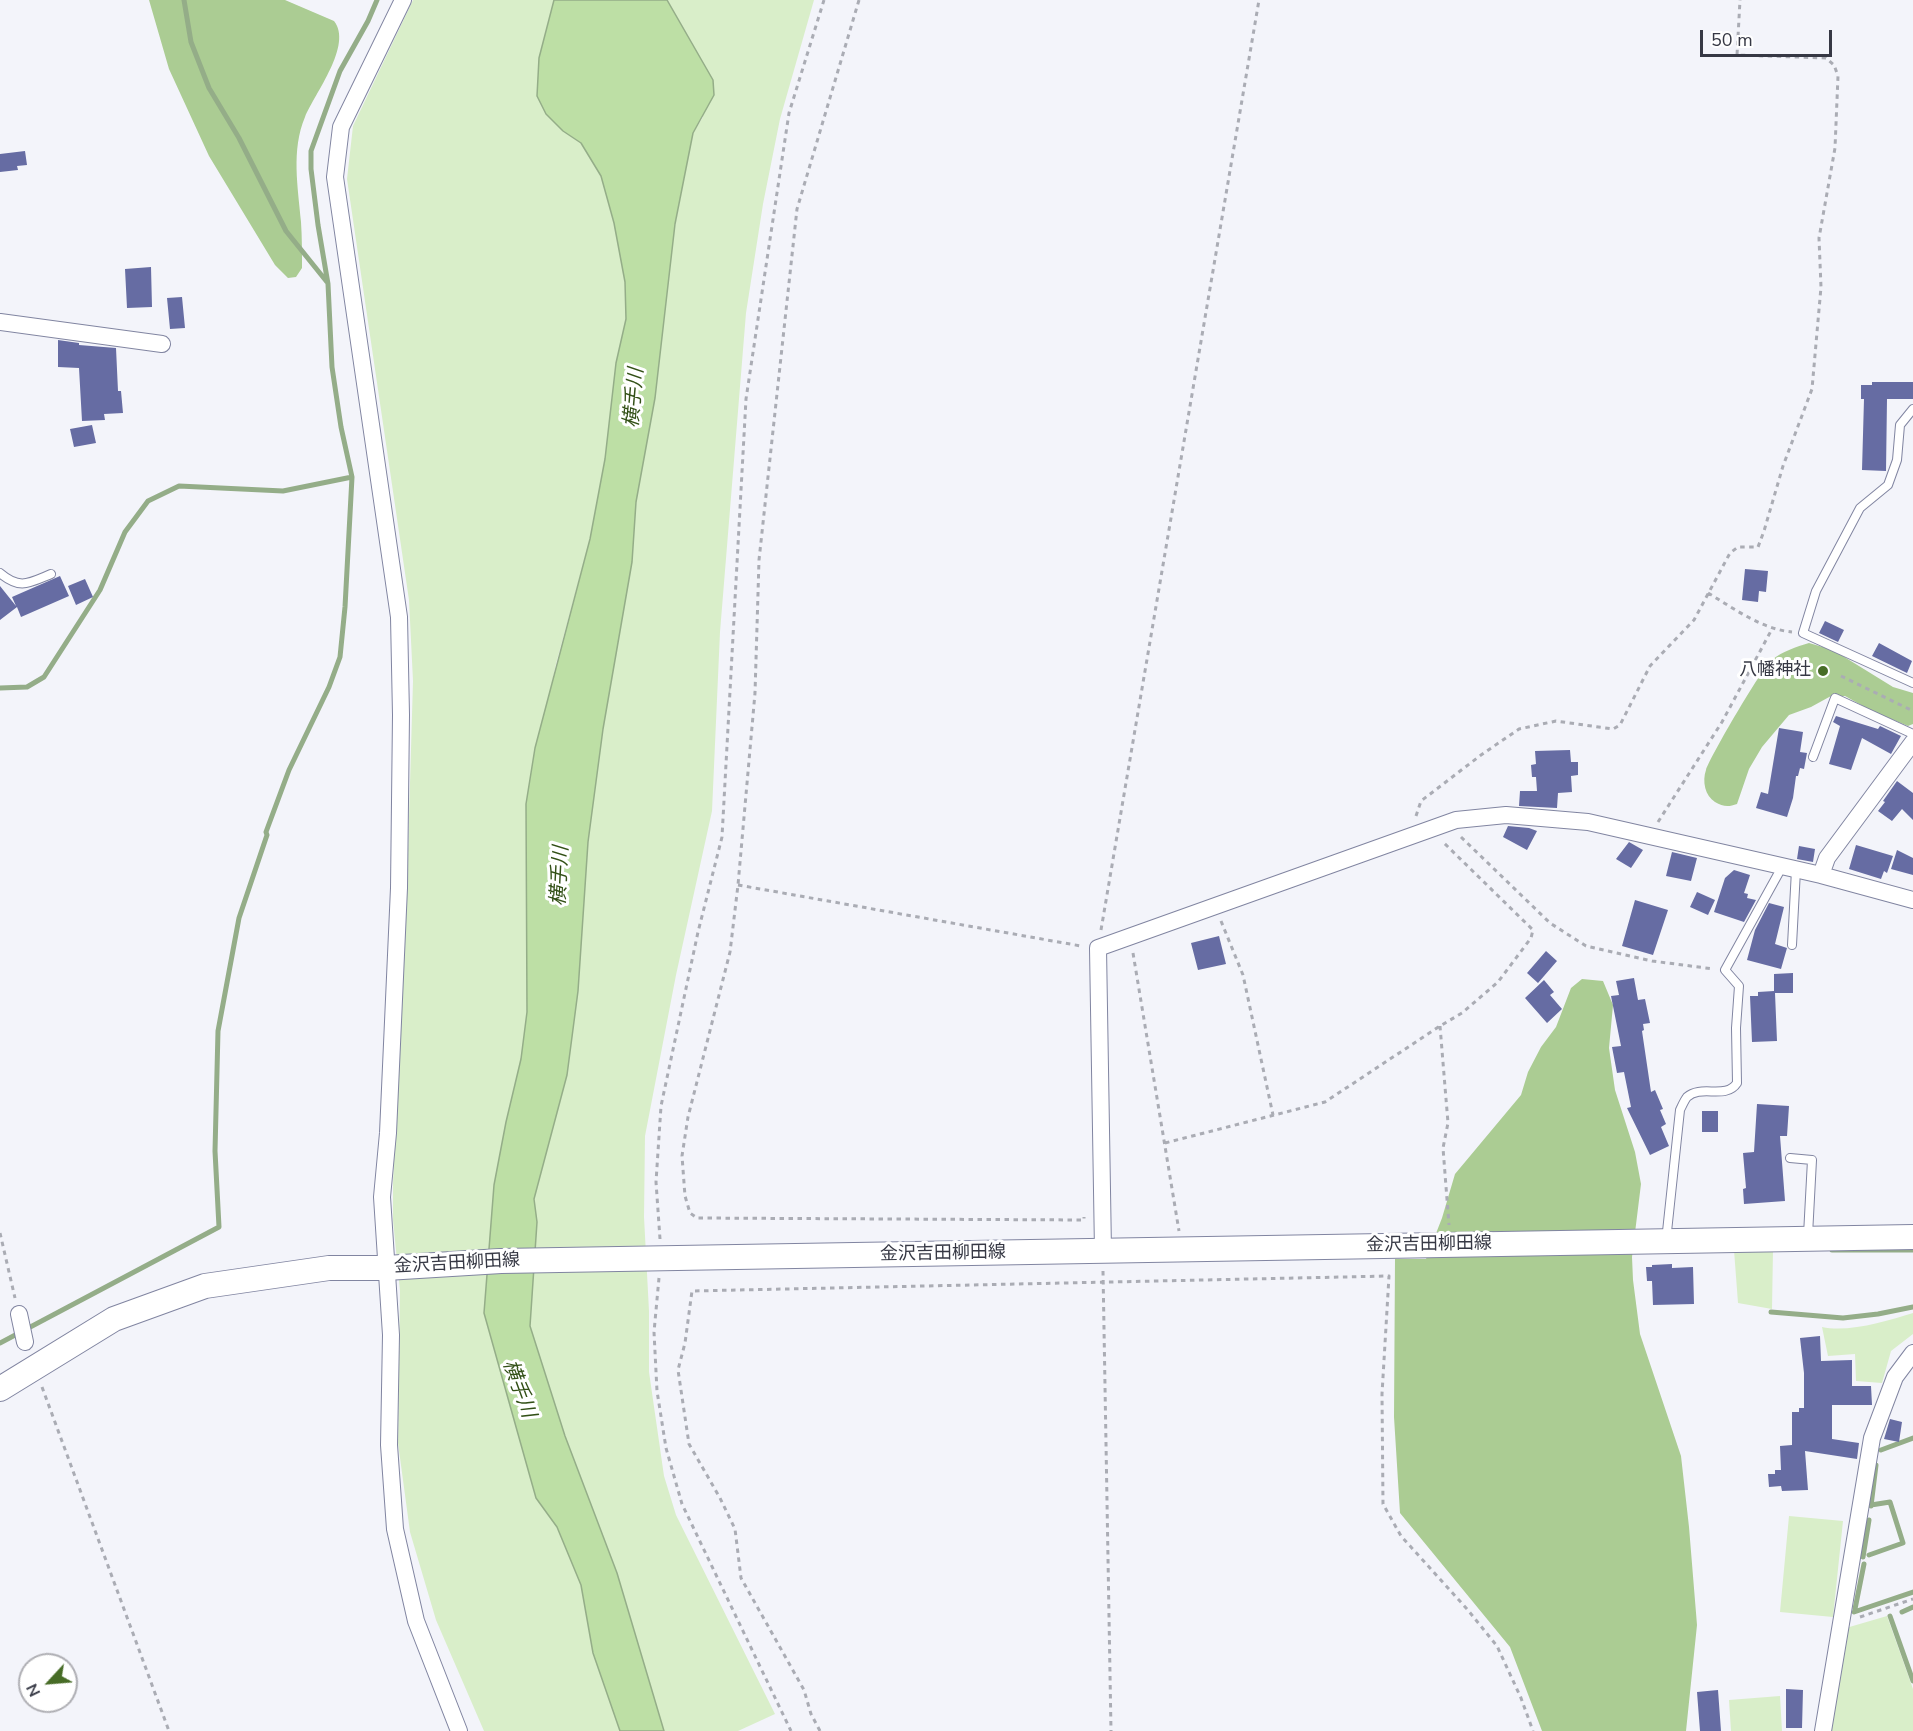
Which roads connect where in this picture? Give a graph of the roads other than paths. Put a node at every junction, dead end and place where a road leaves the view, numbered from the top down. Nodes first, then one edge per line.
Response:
1 (403, 0) edge
2 (0, 322) edge
3 (162, 344) dead end
4 (1913, 409) edge
5 (0, 573) edge
6 (51, 574) dead end
7 (1913, 683) edge
8 (1913, 734) edge
9 (1913, 742) edge
10 (1813, 757) dead end
11 (1789, 869) junction
12 (1821, 874) junction
13 (1913, 900) edge
14 (1792, 945) dead end
15 (1790, 1158) dead end
16 (1913, 1237) edge
17 (1808, 1239) junction
18 (1666, 1241) junction
19 (1103, 1251) junction
20 (386, 1268) junction
21 (19, 1314) road end
22 (25, 1342) dead end
23 (1913, 1353) edge
24 (0, 1389) edge
25 (459, 1731) edge
26 (1823, 1731) edge

1 - 20 street
2 - 3 street
4 - 7 lane
5 - 6 lane
8 - 10 lane
9 - 12 street
11 - 12 street
11 - 14 lane
11 - 18 lane
11 - 19 street
12 - 13 street
15 - 17 lane
16 - 17 main road, 金沢吉田柳田線
17 - 18 main road, 金沢吉田柳田線
18 - 19 main road, 金沢吉田柳田線
19 - 20 main road, 金沢吉田柳田線
20 - 24 main road, 金沢吉田柳田線
20 - 25 street
21 - 22 street
23 - 26 street

